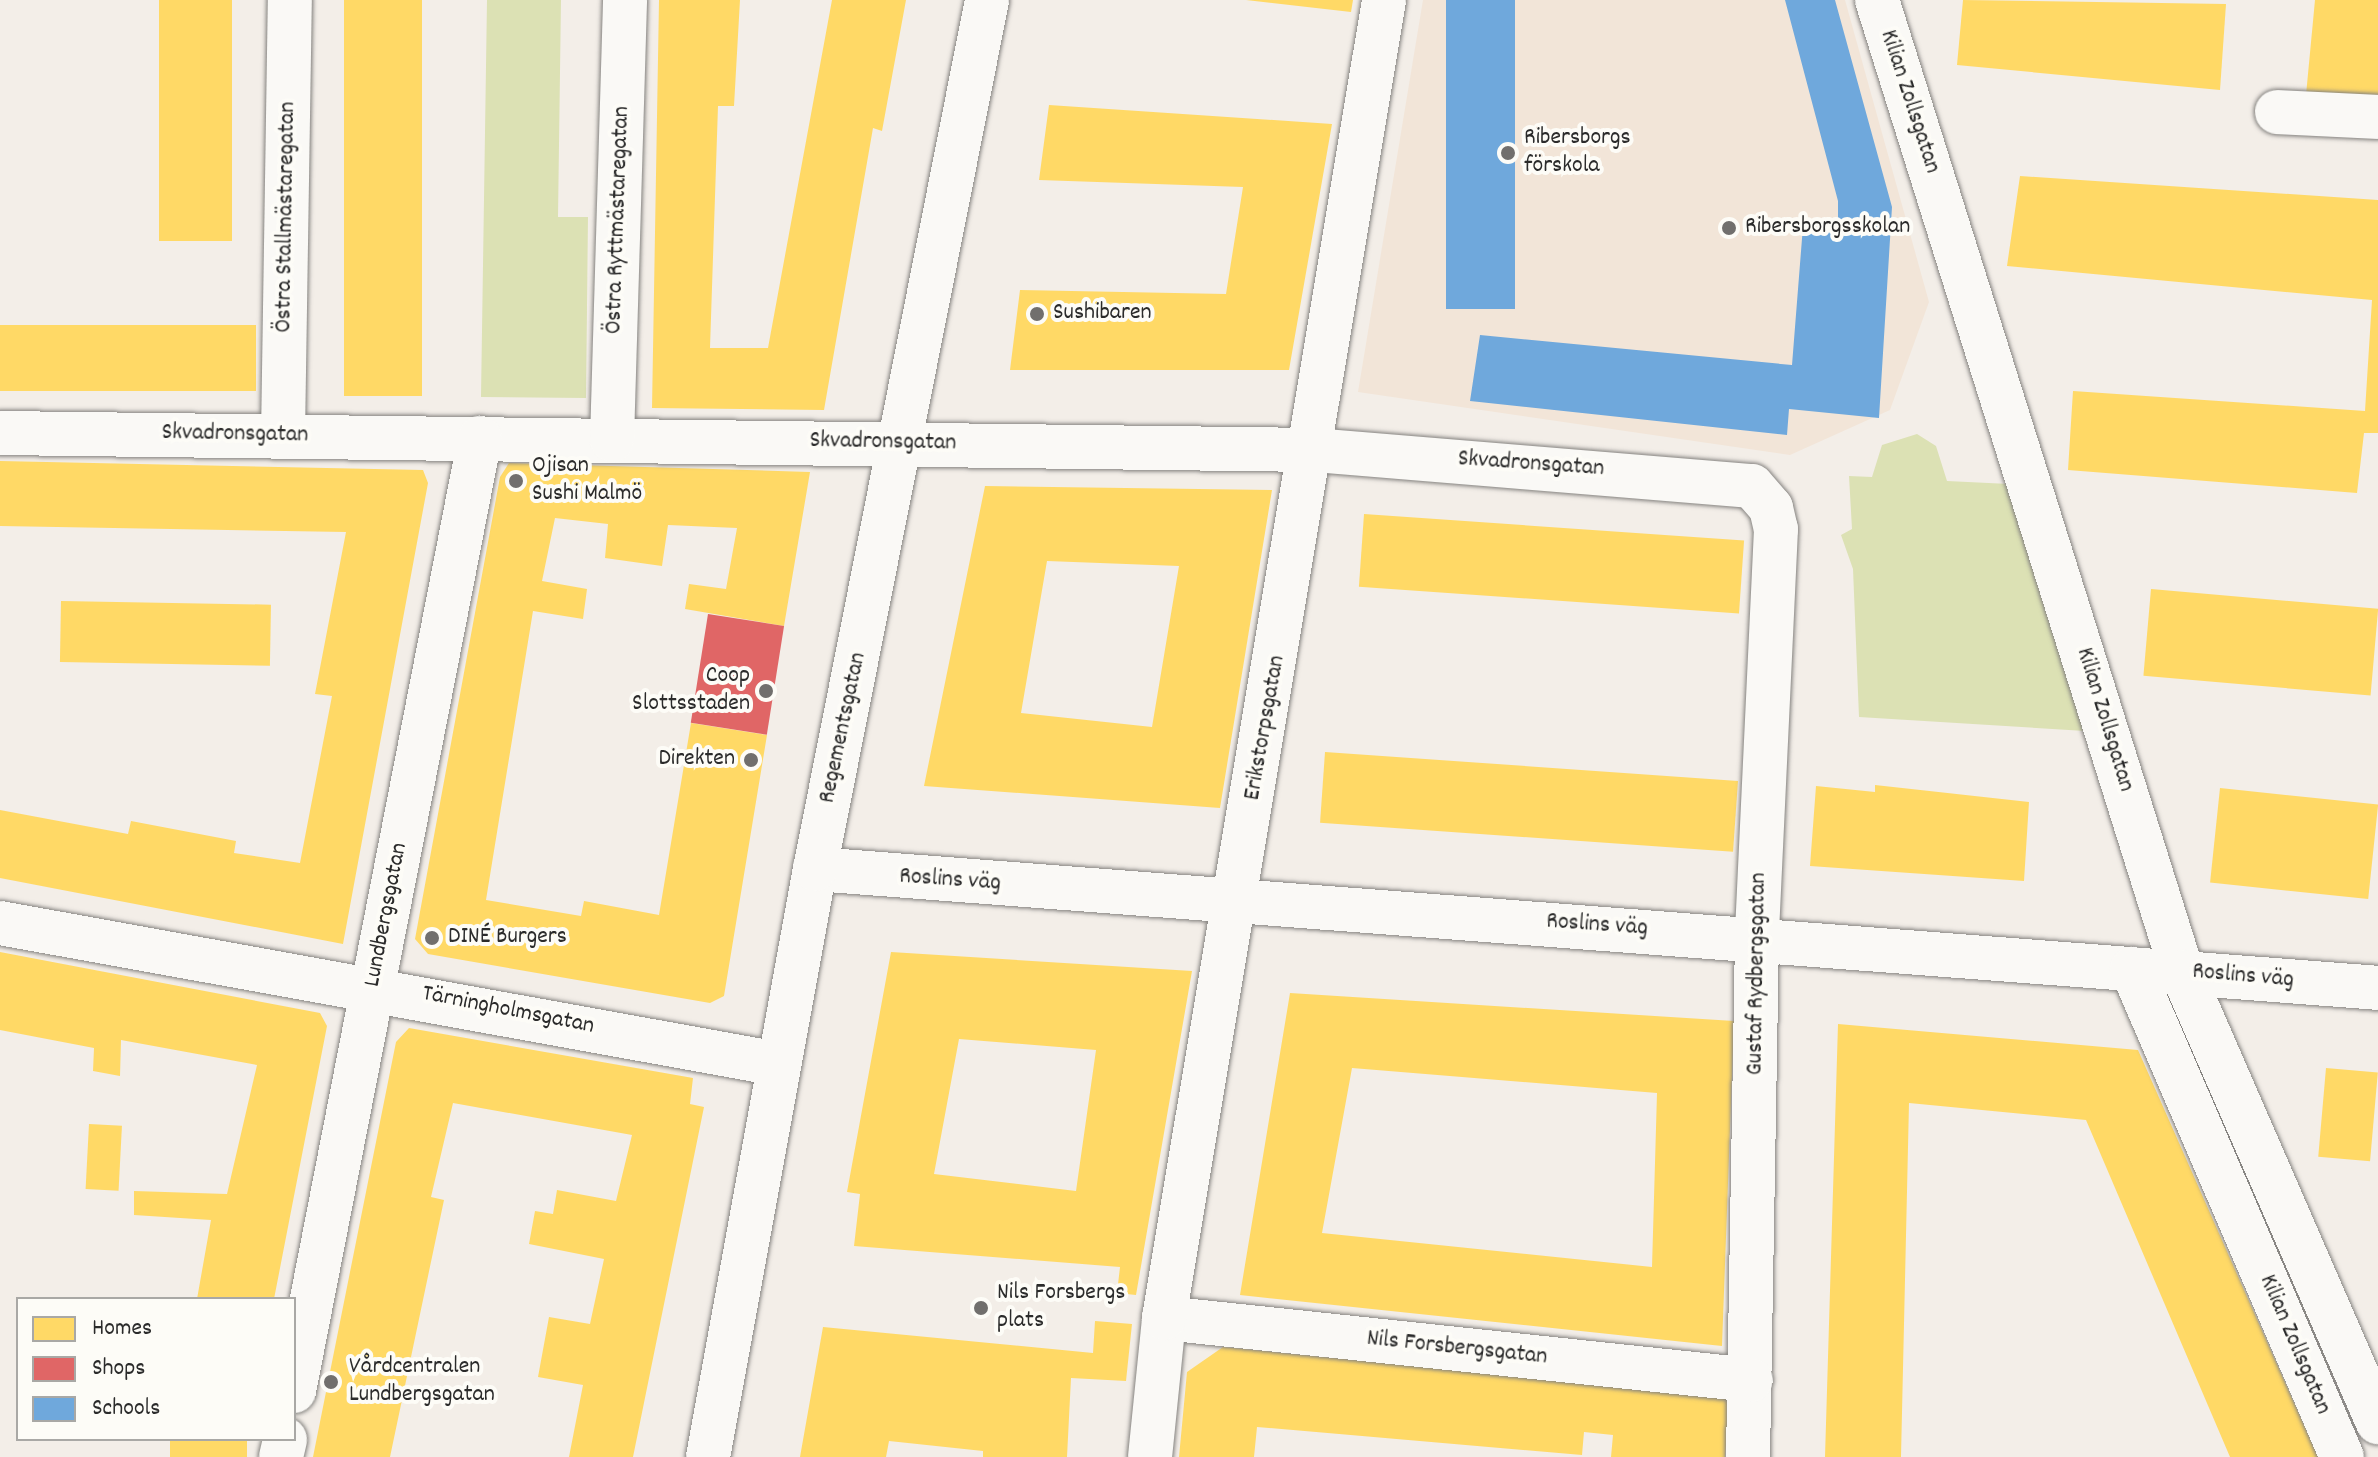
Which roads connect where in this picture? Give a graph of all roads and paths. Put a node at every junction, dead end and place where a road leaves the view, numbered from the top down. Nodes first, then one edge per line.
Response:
1 (290, 0) edge
2 (625, 0) edge
3 (987, 0) edge
4 (1384, 0) edge
5 (1877, 0) edge
6 (2277, 112) dead end
7 (2378, 117) edge
8 (0, 433) edge
9 (283, 435) junction
10 (480, 438) junction
11 (612, 440) junction
12 (901, 443) junction
13 (1313, 450) junction
14 (1763, 493) joint
15 (815, 869) junction
16 (1236, 900) junction
17 (0, 923) edge
18 (1757, 937) junction
19 (2132, 969) junction
20 (2182, 972) junction
21 (373, 985) junction
22 (2378, 988) edge
23 (778, 1064) junction
24 (1164, 1318) junction
25 (1751, 1380) junction
26 (296, 1381) edge
27 (2378, 1422) edge
28 (708, 1457) edge
29 (1150, 1457) edge
30 (1748, 1457) edge
31 (2342, 1457) edge

1 - 9 street, Östra Stallmästaregatan
2 - 11 street, Östra Ryttmästaregatan
3 - 12 street, Regementsgatan
4 - 13 street, Erikstorpsgatan
5 - 20 street, Kilian Zollsgatan
6 - 7 street
8 - 9 street, Skvadronsgatan
9 - 10 street, Skvadronsgatan
10 - 11 street, Skvadronsgatan
10 - 21 street, Lundbergsgatan
11 - 12 street, Skvadronsgatan
12 - 13 street, Skvadronsgatan
12 - 15 street, Regementsgatan
13 - 14 street, Skvadronsgatan
13 - 16 street, Erikstorpsgatan
14 - 18 street, Gustaf Rydbergsgatan
15 - 16 street, Roslins väg
15 - 23 street, Regementsgatan
16 - 18 street, Roslins väg
16 - 24 street, Erikstorpsgatan
17 - 21 street, Tärningholmsgatan
18 - 19 street, Roslins väg
18 - 25 street, Gustaf Rydbergsgatan
19 - 20 street, Roslins väg
19 - 31 street, Kilian Zollsgatan
20 - 22 street, Roslins väg
20 - 27 street, Kilian Zollsgatan
21 - 23 street, Tärningholmsgatan
21 - 26 street, Lundbergsgatan
23 - 28 street, Regementsgatan
24 - 25 street, Nils Forsbergsgatan
24 - 29 street, Erikstorpsgatan
25 - 30 street, Gustaf Rydbergsgatan

